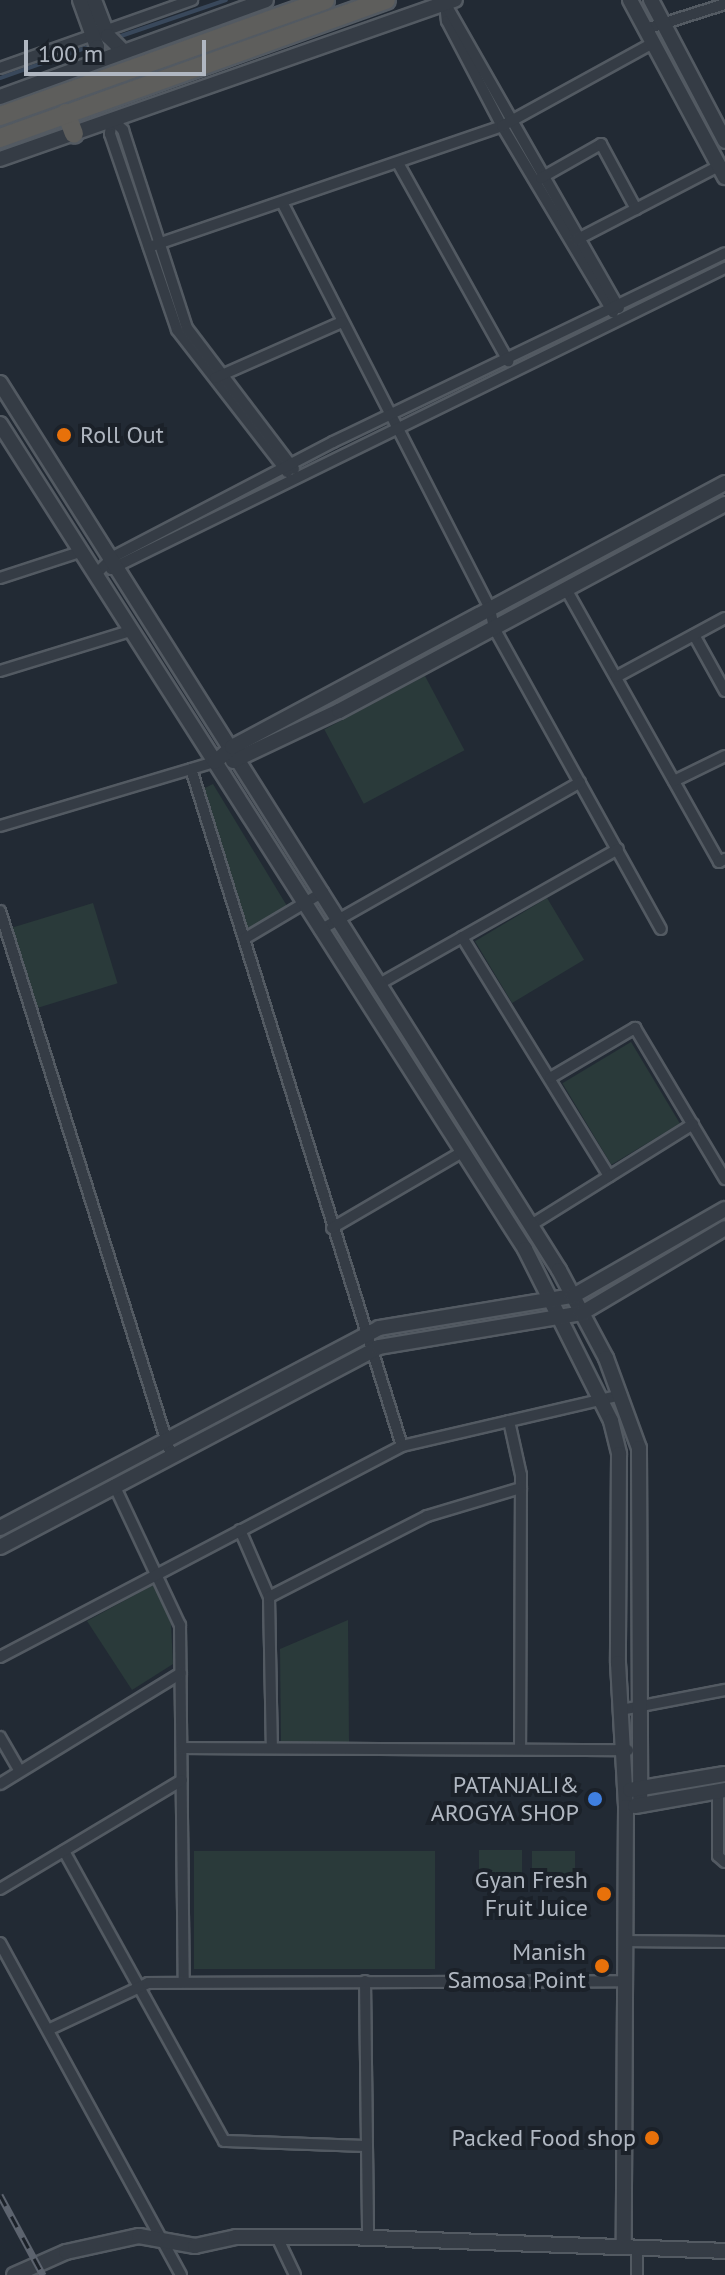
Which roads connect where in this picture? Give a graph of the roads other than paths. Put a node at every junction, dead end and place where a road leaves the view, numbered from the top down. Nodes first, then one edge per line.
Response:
1 (80, 0) edge
2 (94, 0) edge
3 (192, 0) edge
4 (266, 0) edge
5 (325, 0) edge
6 (386, 0) edge
7 (630, 0) edge
8 (651, 0) edge
9 (450, 2) edge
10 (725, 4) edge
11 (663, 23) junction
12 (646, 29) junction
13 (99, 33) junction
14 (653, 43) junction
15 (123, 51) junction
16 (92, 62) junction
17 (0, 68) edge
18 (0, 97) edge
19 (66, 113) junction
20 (0, 116) edge
21 (112, 119) junction
22 (507, 124) junction
23 (74, 134) junction
24 (0, 138) edge
25 (725, 141) edge
26 (0, 159) edge
27 (398, 163) junction
28 (722, 172) edge
29 (539, 179) junction
30 (283, 204) junction
31 (636, 209) junction
32 (576, 240) junction
33 (154, 246) junction
34 (725, 253) edge
35 (725, 268) edge
36 (614, 306) junction
37 (621, 318) junction
38 (342, 322) junction
39 (507, 358) junction
40 (513, 370) junction
41 (215, 378) junction
42 (0, 383) edge
43 (389, 415) junction
44 (0, 424) edge
45 (395, 427) junction
46 (294, 462) junction
47 (282, 469) junction
48 (295, 477) junction
49 (725, 483) edge
50 (725, 504) edge
51 (83, 551) junction
52 (116, 562) junction
53 (97, 573) junction
54 (0, 578) edge
55 (566, 589) junction
56 (490, 609) junction
57 (725, 618) edge
58 (494, 628) junction
59 (133, 630) junction
60 (694, 635) junction
61 (0, 671) edge
62 (616, 677) junction
63 (725, 691) edge
64 (232, 747) junction
65 (725, 756) edge
66 (241, 761) junction
67 (215, 762) junction
68 (191, 769) junction
69 (674, 781) junction
70 (580, 782) junction
71 (0, 826) edge
72 (618, 849) junction
73 (725, 859) edge
74 (323, 892) junction
75 (304, 903) junction
76 (0, 911) edge
77 (340, 918) junction
78 (661, 929) dead end
79 (320, 930) junction
80 (462, 937) junction
81 (244, 939) junction
82 (381, 983) junction
83 (550, 1078) junction
84 (693, 1124) junction
85 (462, 1152) junction
86 (609, 1176) junction
87 (725, 1179) edge
88 (725, 1209) edge
89 (531, 1225) junction
90 (332, 1228) junction
91 (725, 1228) edge
92 (573, 1296) junction
93 (551, 1300) junction
94 (582, 1313) junction
95 (559, 1316) junction
96 (365, 1335) junction
97 (370, 1352) junction
98 (621, 1395) junction
99 (601, 1400) junction
100 (509, 1421) junction
101 (168, 1438) junction
102 (402, 1446) junction
103 (171, 1455) junction
104 (114, 1485) junction
105 (521, 1488) junction
106 (0, 1528) edge
107 (240, 1530) junction
108 (0, 1547) edge
109 (159, 1572) junction
110 (269, 1597) junction
111 (0, 1657) edge
112 (181, 1673) junction
113 (725, 1690) edge
114 (637, 1707) junction
115 (621, 1710) junction
116 (0, 1737) edge
117 (182, 1748) junction
118 (272, 1748) junction
119 (520, 1749) junction
120 (630, 1750) junction
121 (20, 1771) junction
122 (725, 1774) edge
123 (182, 1780) junction
124 (0, 1784) edge
125 (632, 1789) junction
126 (722, 1790) edge
127 (633, 1806) junction
128 (64, 1851) junction
129 (725, 1862) edge
130 (0, 1889) edge
131 (626, 1941) junction
132 (725, 1942) edge
133 (0, 1943) edge
134 (184, 1981) junction
135 (365, 1981) junction
136 (625, 1981) junction
137 (139, 1986) junction
138 (50, 2029) junction
139 (367, 2146) junction
140 (277, 2237) junction
141 (368, 2238) junction
142 (164, 2240) junction
143 (631, 2247) junction
144 (725, 2251) edge
145 (14, 2275) edge
146 (181, 2275) edge
147 (295, 2275) edge
148 (637, 2275) edge

1 - 13 street
2 - 13 street
3 - 13 street
4 - 15 street
5 - 20 highway
6 - 19 highway
7 - 12 street
8 - 11 street
9 - 21 street
9 - 22 street
10 - 11 street
11 - 12 street
11 - 25 street
12 - 14 street
13 - 15 street
13 - 16 street
13 - 17 street
14 - 22 street
14 - 28 street
15 - 16 street
16 - 18 street
19 - 23 highway
19 - 24 highway
21 - 23 street
21 - 33 street
22 - 27 street
22 - 29 street
23 - 26 street
27 - 30 street
27 - 39 street
28 - 31 street
29 - 31 street
29 - 32 street
30 - 33 street
30 - 38 street
31 - 32 street
32 - 36 street
33 - 41 street
34 - 36 street
35 - 37 street
36 - 37 street
36 - 39 street
37 - 40 street
38 - 41 street
38 - 43 street
39 - 40 street
39 - 43 street
40 - 45 street
41 - 46 street
41 - 47 street
42 - 52 street
43 - 45 street
43 - 46 street
44 - 51 street
45 - 48 street
45 - 56 street
46 - 47 street
46 - 48 street
47 - 48 street
47 - 52 street
48 - 52 street
49 - 56 street
50 - 55 street
51 - 53 street
51 - 54 street
52 - 53 street
52 - 64 street
53 - 59 street
55 - 58 street
55 - 62 street
56 - 58 street
56 - 64 street
57 - 60 street
58 - 66 street
58 - 70 street
59 - 61 street
59 - 67 street
60 - 62 street
60 - 63 street
62 - 69 street
64 - 66 street
64 - 67 street
65 - 69 street
66 - 67 street
66 - 74 street
67 - 68 street
67 - 75 street
68 - 71 street
68 - 81 street
69 - 73 street
70 - 72 street
70 - 77 street
72 - 78 street
72 - 80 street
74 - 75 street
74 - 77 street
75 - 79 street
75 - 81 street
76 - 101 street
77 - 79 street
77 - 82 street
79 - 85 street
80 - 82 street
80 - 83 street
81 - 90 street
82 - 89 street
83 - 84 street
83 - 86 street
84 - 86 street
84 - 87 street
85 - 90 street
85 - 93 street
86 - 89 street
88 - 92 street
89 - 92 street
90 - 96 street
91 - 94 street
92 - 93 street
92 - 94 street
93 - 95 street
93 - 96 street
94 - 95 street
94 - 98 street
95 - 97 street
95 - 99 street
96 - 97 street
96 - 101 street
97 - 102 street
97 - 103 street
98 - 99 street
98 - 114 street
99 - 100 street
99 - 115 street
100 - 102 street
100 - 105 street
101 - 103 street
101 - 106 street
102 - 107 street
103 - 104 street
104 - 108 street
104 - 109 street
105 - 110 street
105 - 119 street
107 - 109 street
107 - 110 street
109 - 111 street
109 - 112 street
110 - 118 street
112 - 117 street
112 - 121 street
113 - 114 street
114 - 115 street
114 - 120 street
115 - 120 street
116 - 121 street
117 - 118 street
117 - 123 street
118 - 119 street
119 - 120 street
120 - 125 street
121 - 124 street
122 - 125 street
123 - 128 street
123 - 134 street
125 - 127 street
126 - 127 street
126 - 129 street
127 - 131 street
128 - 130 street
128 - 137 street
131 - 132 street
131 - 136 street
133 - 138 street
134 - 135 street
134 - 137 street
135 - 136 street
135 - 139 street
136 - 143 street
137 - 138 street
137 - 139 street
138 - 142 street
139 - 141 street
140 - 141 street
140 - 142 street
140 - 147 street
141 - 143 street
142 - 145 street
142 - 146 street
143 - 144 street
143 - 148 street

